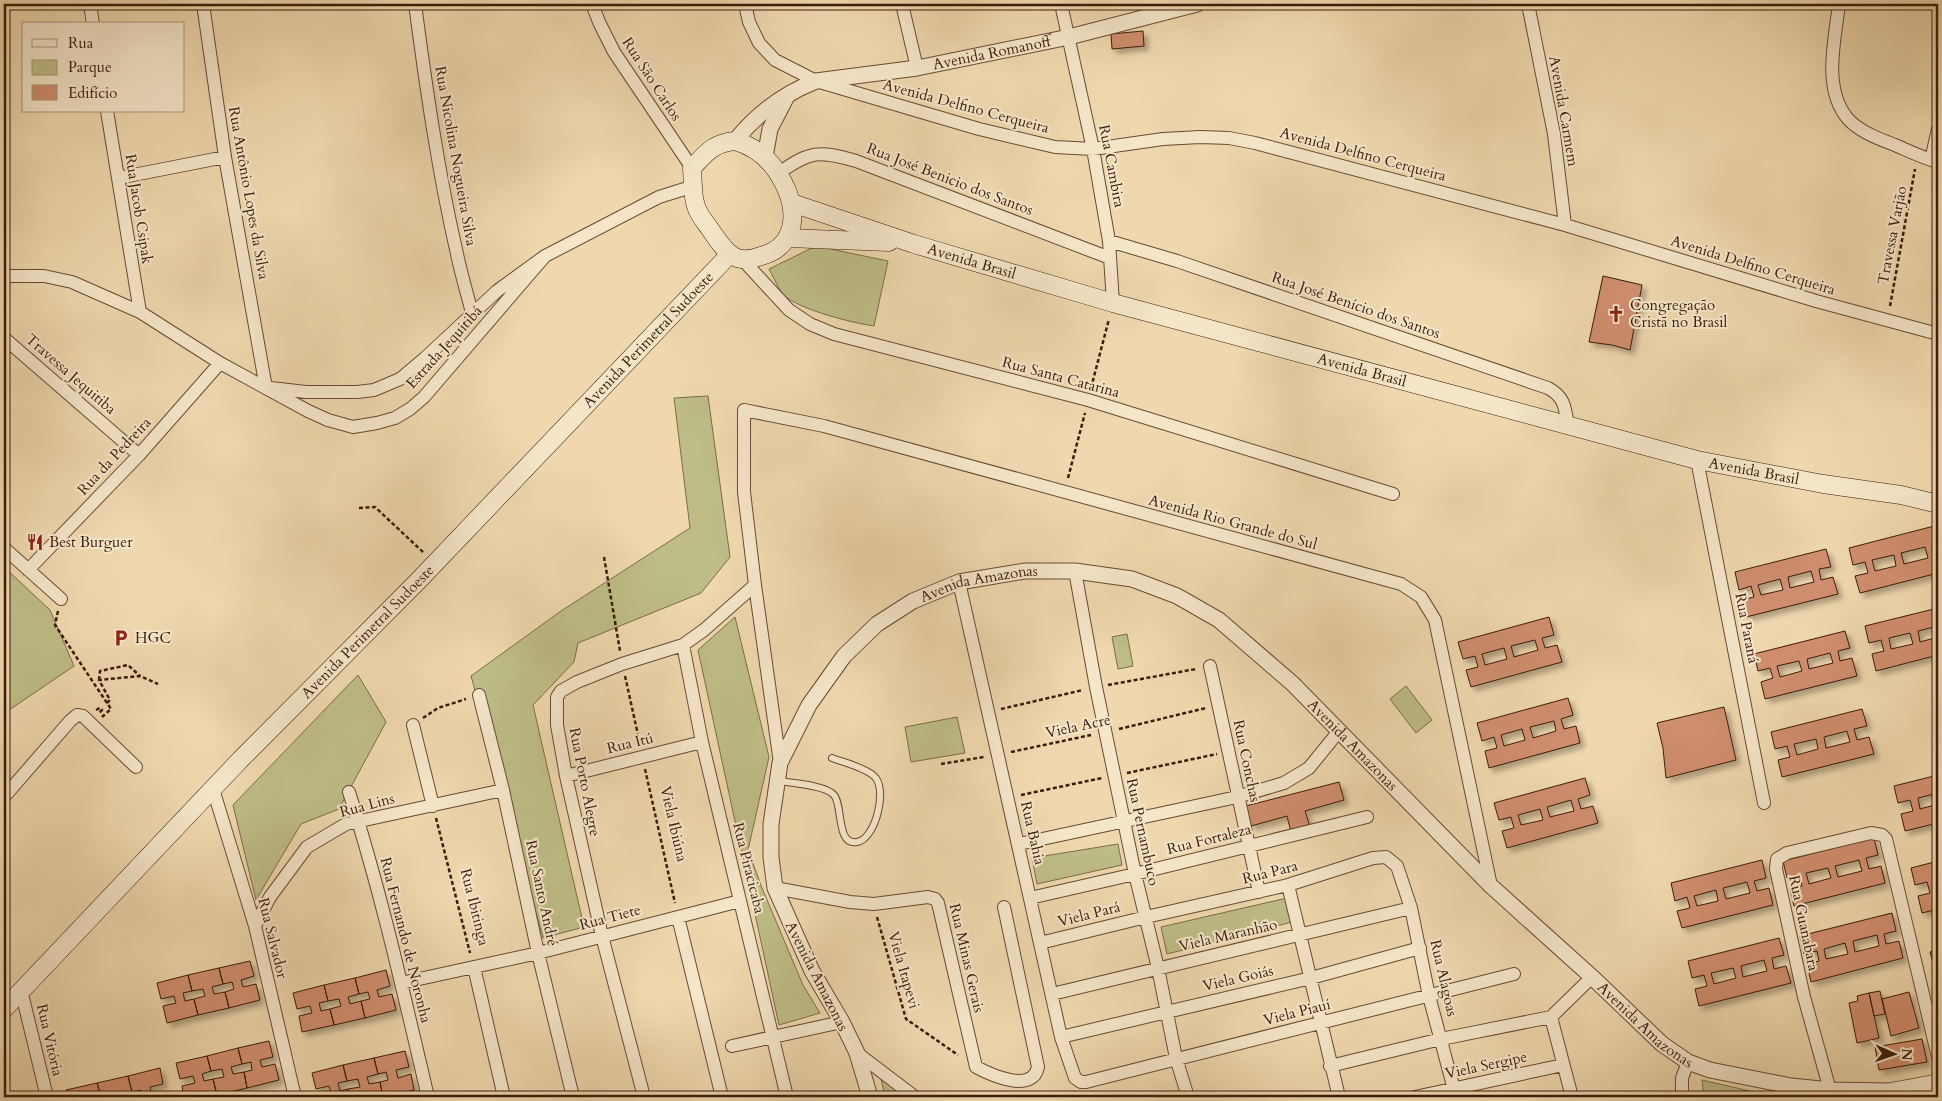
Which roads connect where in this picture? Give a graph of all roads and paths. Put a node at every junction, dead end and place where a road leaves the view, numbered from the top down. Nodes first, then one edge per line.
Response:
1 (90, 4) edge
2 (203, 4) edge
3 (415, 4) edge
4 (592, 4) edge
5 (745, 4) edge
6 (902, 4) edge
7 (1061, 4) edge
8 (1196, 4) edge
9 (1528, 4) edge
10 (1840, 4) edge
11 (93, 22) edge
12 (1069, 37) junction
13 (917, 68) junction
14 (816, 80) junction
15 (788, 95) junction
16 (107, 112) edge
17 (1938, 129) edge
18 (735, 141) junction
19 (1093, 150) junction
20 (1918, 154) junction
21 (225, 157) junction
22 (765, 157) junction
23 (1934, 161) edge
24 (692, 168) junction
25 (779, 173) junction
26 (118, 178) junction
27 (694, 186) junction
28 (792, 203) junction
29 (1565, 225) junction
30 (788, 238) junction
31 (1109, 241) junction
32 (914, 244) junction
33 (545, 256) junction
34 (736, 256) junction
35 (1110, 258) junction
36 (4, 276) edge
37 (1113, 302) junction
38 (140, 312) junction
39 (472, 313) junction
40 (1887, 320) junction
41 (1938, 334) edge
42 (4, 338) edge
43 (220, 363) junction
44 (266, 388) junction
45 (744, 410) joint
46 (1568, 426) junction
47 (139, 455) junction
48 (1697, 460) junction
49 (1393, 494) dead end
50 (1938, 504) edge
51 (358, 508) dead end
52 (4, 548) edge
53 (427, 556) dead end
54 (604, 556) dead end
55 (28, 570) junction
56 (1074, 571) junction
57 (959, 582) junction
58 (755, 585) junction
59 (61, 599) joint
60 (683, 645) junction
61 (622, 664) junction
62 (1210, 666) dead end
63 (140, 676) junction
64 (99, 680) junction
65 (158, 684) dead end
66 (479, 695) joint
67 (107, 703) junction
68 (1218, 706) junction
69 (97, 715) dead end
70 (83, 716) junction
71 (100, 718) dead end
72 (413, 725) joint
73 (1339, 731) junction
74 (1106, 732) junction
75 (702, 742) junction
76 (998, 754) junction
77 (643, 756) junction
78 (832, 758) dead end
79 (780, 763) junction
80 (941, 764) dead end
81 (136, 767) dead end
82 (566, 776) junction
83 (777, 781) junction
84 (213, 789) junction
85 (503, 790) junction
86 (349, 792) dead end
87 (4, 797) edge
88 (1237, 797) junction
89 (1764, 802) dead end
90 (432, 806) junction
91 (1367, 817) dead end
92 (358, 820) junction
93 (1124, 820) junction
94 (1019, 844) junction
95 (1250, 845) junction
96 (1397, 866) joint
97 (1135, 874) junction
98 (1288, 886) junction
99 (1491, 886) junction
100 (775, 888) junction
101 (1259, 892) junction
102 (1030, 898) junction
103 (740, 901) junction
104 (874, 904) junction
105 (1004, 907) dead end
106 (1411, 908) junction
107 (678, 916) junction
108 (1146, 917) junction
109 (255, 926) junction
110 (1301, 934) junction
111 (602, 936) junction
112 (1040, 943) junction
113 (1420, 948) junction
114 (538, 953) junction
115 (474, 967) junction
116 (1158, 968) junction
117 (1514, 974) dead end
118 (1592, 977) junction
119 (1311, 978) junction
120 (401, 982) junction
121 (21, 990) junction
122 (1052, 994) junction
123 (1429, 996) junction
124 (4, 1009) edge
125 (1167, 1012) junction
126 (1551, 1017) junction
127 (842, 1022) junction
128 (1321, 1024) junction
129 (773, 1036) junction
130 (1061, 1037) junction
131 (1441, 1039) junction
132 (732, 1046) dead end
133 (857, 1053) junction
134 (1938, 1057) edge
135 (1176, 1058) junction
136 (1688, 1062) junction
137 (1563, 1065) junction
138 (1330, 1066) junction
139 (976, 1067) junction
140 (1086, 1082) joint
141 (1938, 1082) edge
142 (1830, 1090) junction
143 (1455, 1093) edge
144 (47, 1097) edge
145 (295, 1097) edge
146 (428, 1097) edge
147 (504, 1097) edge
148 (573, 1097) edge
149 (644, 1097) edge
150 (722, 1097) edge
151 (787, 1097) edge
152 (870, 1097) edge
153 (915, 1097) edge
154 (1188, 1097) edge
155 (1339, 1097) edge
156 (1415, 1097) edge
157 (1572, 1097) edge
158 (1682, 1097) edge

1 - 11 street
2 - 21 street, Rua Antônio Lopes da Silva
3 - 39 street, Rua Nicolina Nogueira Silva
4 - 24 street, Rua São Carlos
5 - 14 street, Avenida Delfino Cerqueira
6 - 13 street
7 - 12 street, Rua Cambira
8 - 12 street, Avenida Romanoff
9 - 29 street, Avenida Carmem
10 - 20 street
12 - 13 street, Avenida Romanoff
12 - 19 street, Rua Cambira
13 - 14 street, Avenida Romanoff
14 - 15 street, Avenida Romanoff
14 - 19 street, Avenida Delfino Cerqueira
15 - 18 street, Avenida Romanoff
15 - 22 street
16 - 26 street, Rua Jacob Csipak
17 - 23 street
18 - 22 main road
18 - 24 main road
19 - 29 street, Avenida Delfino Cerqueira
19 - 31 street, Rua Cambira
20 - 23 street
20 - 40 path, Travessa Varjão
21 - 26 street
21 - 44 street, Rua Antônio Lopes da Silva
22 - 25 main road
24 - 27 main road
25 - 28 main road
25 - 35 street, Rua José Benicio dos Santos
26 - 38 street, Rua Jacob Csipak
27 - 33 street, Estrada Jequitibá
27 - 34 main road
28 - 30 main road
28 - 32 main road, Avenida Brasil
29 - 40 street, Avenida Delfino Cerqueira
30 - 32 main road
30 - 34 main road
31 - 35 street, Rua Cambira
31 - 46 street, Rua José Benício dos Santos
32 - 37 main road, Avenida Brasil
33 - 39 street, Estrada Jequitibá
33 - 44 street, Estrada Jequitibá
34 - 49 street, Rua Santa Catarina
34 - 84 main road, Avenida Perimetral Sudoeste
35 - 37 street, Rua Cambira
36 - 38 street, Estrada Jequitibá
37 - 46 main road, Avenida Brasil
38 - 43 street, Estrada Jequitibá
39 - 44 street, Estrada Jequitibá
40 - 41 street, Avenida Delfino Cerqueira
42 - 47 street, Travessa Jequitiba
43 - 44 street, Estrada Jequitibá
43 - 47 street, Rua da Pedreira
45 - 58 street, Avenida Amazonas
45 - 99 street, Avenida Rio Grande do Sul
46 - 48 main road, Avenida Brasil
47 - 55 street, Rua da Pedreira
48 - 50 main road, Avenida Brasil
48 - 89 street, Rua Paraná
51 - 53 path
52 - 55 street
54 - 61 path, Viela Ibiúna
55 - 59 street
56 - 57 street, Avenida Amazonas
56 - 73 street, Avenida Amazonas
56 - 74 street, Rua Pernambuco
57 - 76 street, Rua Bahia
57 - 79 street, Avenida Amazonas
58 - 60 street, Rua Porto Alegre
58 - 79 street, Avenida Amazonas
59 - 67 path
60 - 61 street, Rua Porto Alegre
60 - 75 street, Rua Piracicaba
61 - 77 path, Viela Ibiúna
61 - 82 street, Rua Porto Alegre
62 - 68 street, Rua Conchas
63 - 64 path
63 - 64 path
63 - 65 path
64 - 67 path
66 - 72 path
66 - 85 street, Rua Santo André
67 - 71 path
68 - 74 path, Viela Acre
68 - 88 street, Rua Conchas
69 - 70 path
70 - 81 street
70 - 87 street
72 - 90 street
73 - 88 street
73 - 99 street, Avenida Amazonas
74 - 76 path, Viela Acre
74 - 93 street, Rua Pernambuco
75 - 77 street, Rua Itú
75 - 103 street, Rua Piracicaba
76 - 80 path, Viela Acre
76 - 94 street, Rua Bahia
77 - 82 street, Rua Itú
77 - 107 path, Viela Ibiúna
78 - 83 lane
79 - 83 street, Avenida Amazonas
82 - 111 street, Rua Porto Alegre
83 - 100 street, Avenida Amazonas
84 - 109 street, Rua Salvador
84 - 121 main road, Avenida Perimetral Sudoeste
85 - 90 street, Rua Lins
85 - 114 street, Rua Santo André
86 - 92 street, Rua Fernando de Noronha
88 - 93 street
88 - 95 street, Rua Conchas
90 - 92 street, Rua Lins
90 - 115 path, Rua Ibitinga
91 - 95 street, Rua Fortaleza
92 - 109 street, Rua Lins
92 - 120 street, Rua Fernando de Noronha
93 - 94 street
93 - 97 street, Rua Pernambuco
94 - 102 street, Rua Bahia
95 - 97 street, Rua Fortaleza
95 - 101 street, Rua Conchas
96 - 98 street, Rua Para
96 - 106 street, Rua Alagoas
97 - 102 street, Rua Fortaleza
97 - 108 street, Rua Pernambuco
98 - 101 street, Rua Para
98 - 110 street
99 - 118 street, Avenida Amazonas
100 - 104 street, Rua Minas Gerais
100 - 127 street, Avenida Amazonas
101 - 108 street, Rua Para
102 - 112 street, Rua Bahia
103 - 107 street, Rua Tiete
103 - 129 street, Rua Piracicaba
104 - 139 path, Viela Itapevi
104 - 139 street, Rua Minas Gerais
105 - 139 street
106 - 110 street, Viela Maranhão
106 - 113 street, Rua Alagoas
107 - 111 street, Rua Tiete
107 - 150 street
108 - 112 street, Viela Pará
108 - 116 street, Rua Pernambuco
109 - 145 street, Rua Salvador
110 - 116 street, Viela Maranhão
110 - 119 street
111 - 114 street, Rua Tiete
111 - 149 street, Rua Porto Alegre
112 - 122 street, Rua Bahia
113 - 119 street, Viela Goiás
113 - 123 street, Rua Alagoas
114 - 115 street, Rua Tiete
114 - 148 street, Rua Santo André
115 - 120 street, Rua Tiete
115 - 147 street, Rua Ibitinga
116 - 122 street, Viela Maranhão
116 - 125 street, Rua Pernambuco
117 - 123 street, Viela Piauí
118 - 126 street
118 - 136 street, Avenida Amazonas
119 - 125 street, Viela Goiás
119 - 128 street
120 - 146 street, Rua Fernando de Noronha
121 - 124 main road, Avenida Perimetral Sudoeste
121 - 144 street, Rua Vitória
122 - 130 street, Rua Bahia
123 - 128 street, Viela Piauí
123 - 131 street, Rua Alagoas
125 - 130 street, Viela Goiás
125 - 135 street, Rua Pernambuco
126 - 131 street
126 - 137 street
127 - 129 street
127 - 133 street, Avenida Amazonas
128 - 135 street, Viela Piauí
128 - 138 street
129 - 132 street
129 - 151 street, Rua Piracicaba
130 - 140 street, Rua Bahia
131 - 138 street
131 - 143 street, Rua Alagoas
133 - 152 street, Avenida Amazonas
133 - 153 street
134 - 142 street, Rua Guanabara
135 - 140 street, Viela Piauí
135 - 154 street, Rua Pernambuco
136 - 142 street, Avenida Amazonas
136 - 158 street
137 - 143 street, Viela Sergipe
137 - 157 street
138 - 155 street
141 - 142 street, Avenida Amazonas
143 - 156 street, Viela Sergipe

